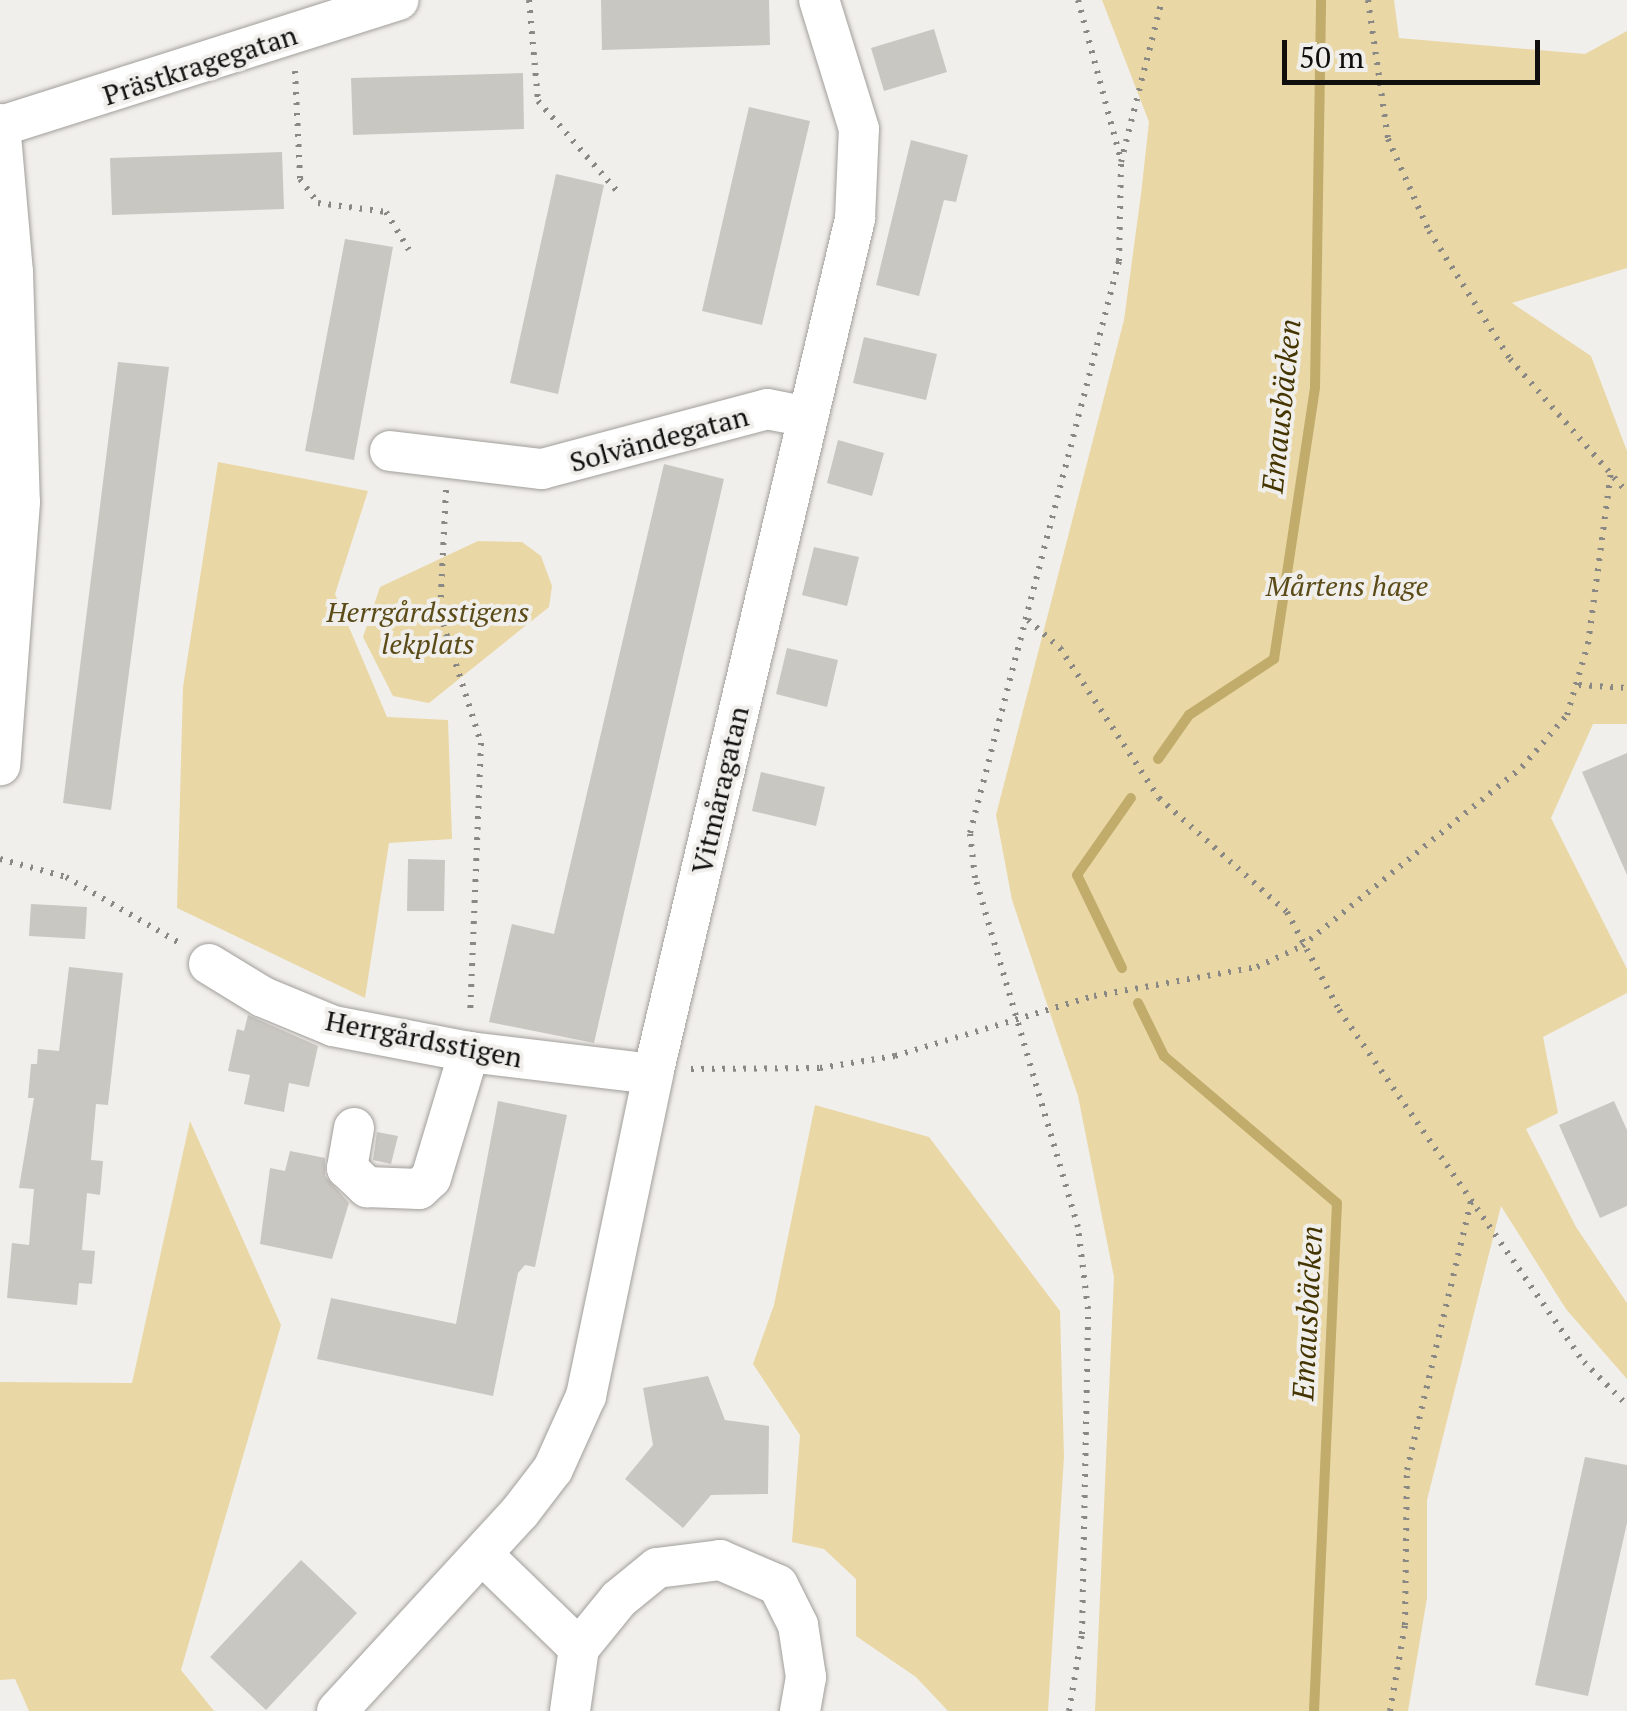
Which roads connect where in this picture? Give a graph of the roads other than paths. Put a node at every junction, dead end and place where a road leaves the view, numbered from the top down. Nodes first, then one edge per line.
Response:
1 (398, 0) edge
2 (820, 0) edge
3 (0, 125) edge
4 (808, 417) junction
5 (390, 451) dead end
6 (0, 765) edge
7 (208, 964) road end
8 (470, 1052) junction
9 (653, 1074) junction
10 (354, 1128) dead end
11 (484, 1556) junction
12 (580, 1648) junction
13 (337, 1711) edge
14 (570, 1711) edge
15 (800, 1711) edge

1 - 3 street, Prästkragegatan
2 - 4 street, Vitmåragatan
3 - 6 street
4 - 5 street, Solvändegatan
4 - 9 street, Vitmåragatan
7 - 8 street, Herrgårdsstigen
8 - 9 street, Herrgårdsstigen
8 - 10 street
9 - 11 street, Vitmåragatan
11 - 12 street
11 - 13 street, Vitmåragatan
12 - 14 street
12 - 15 street

